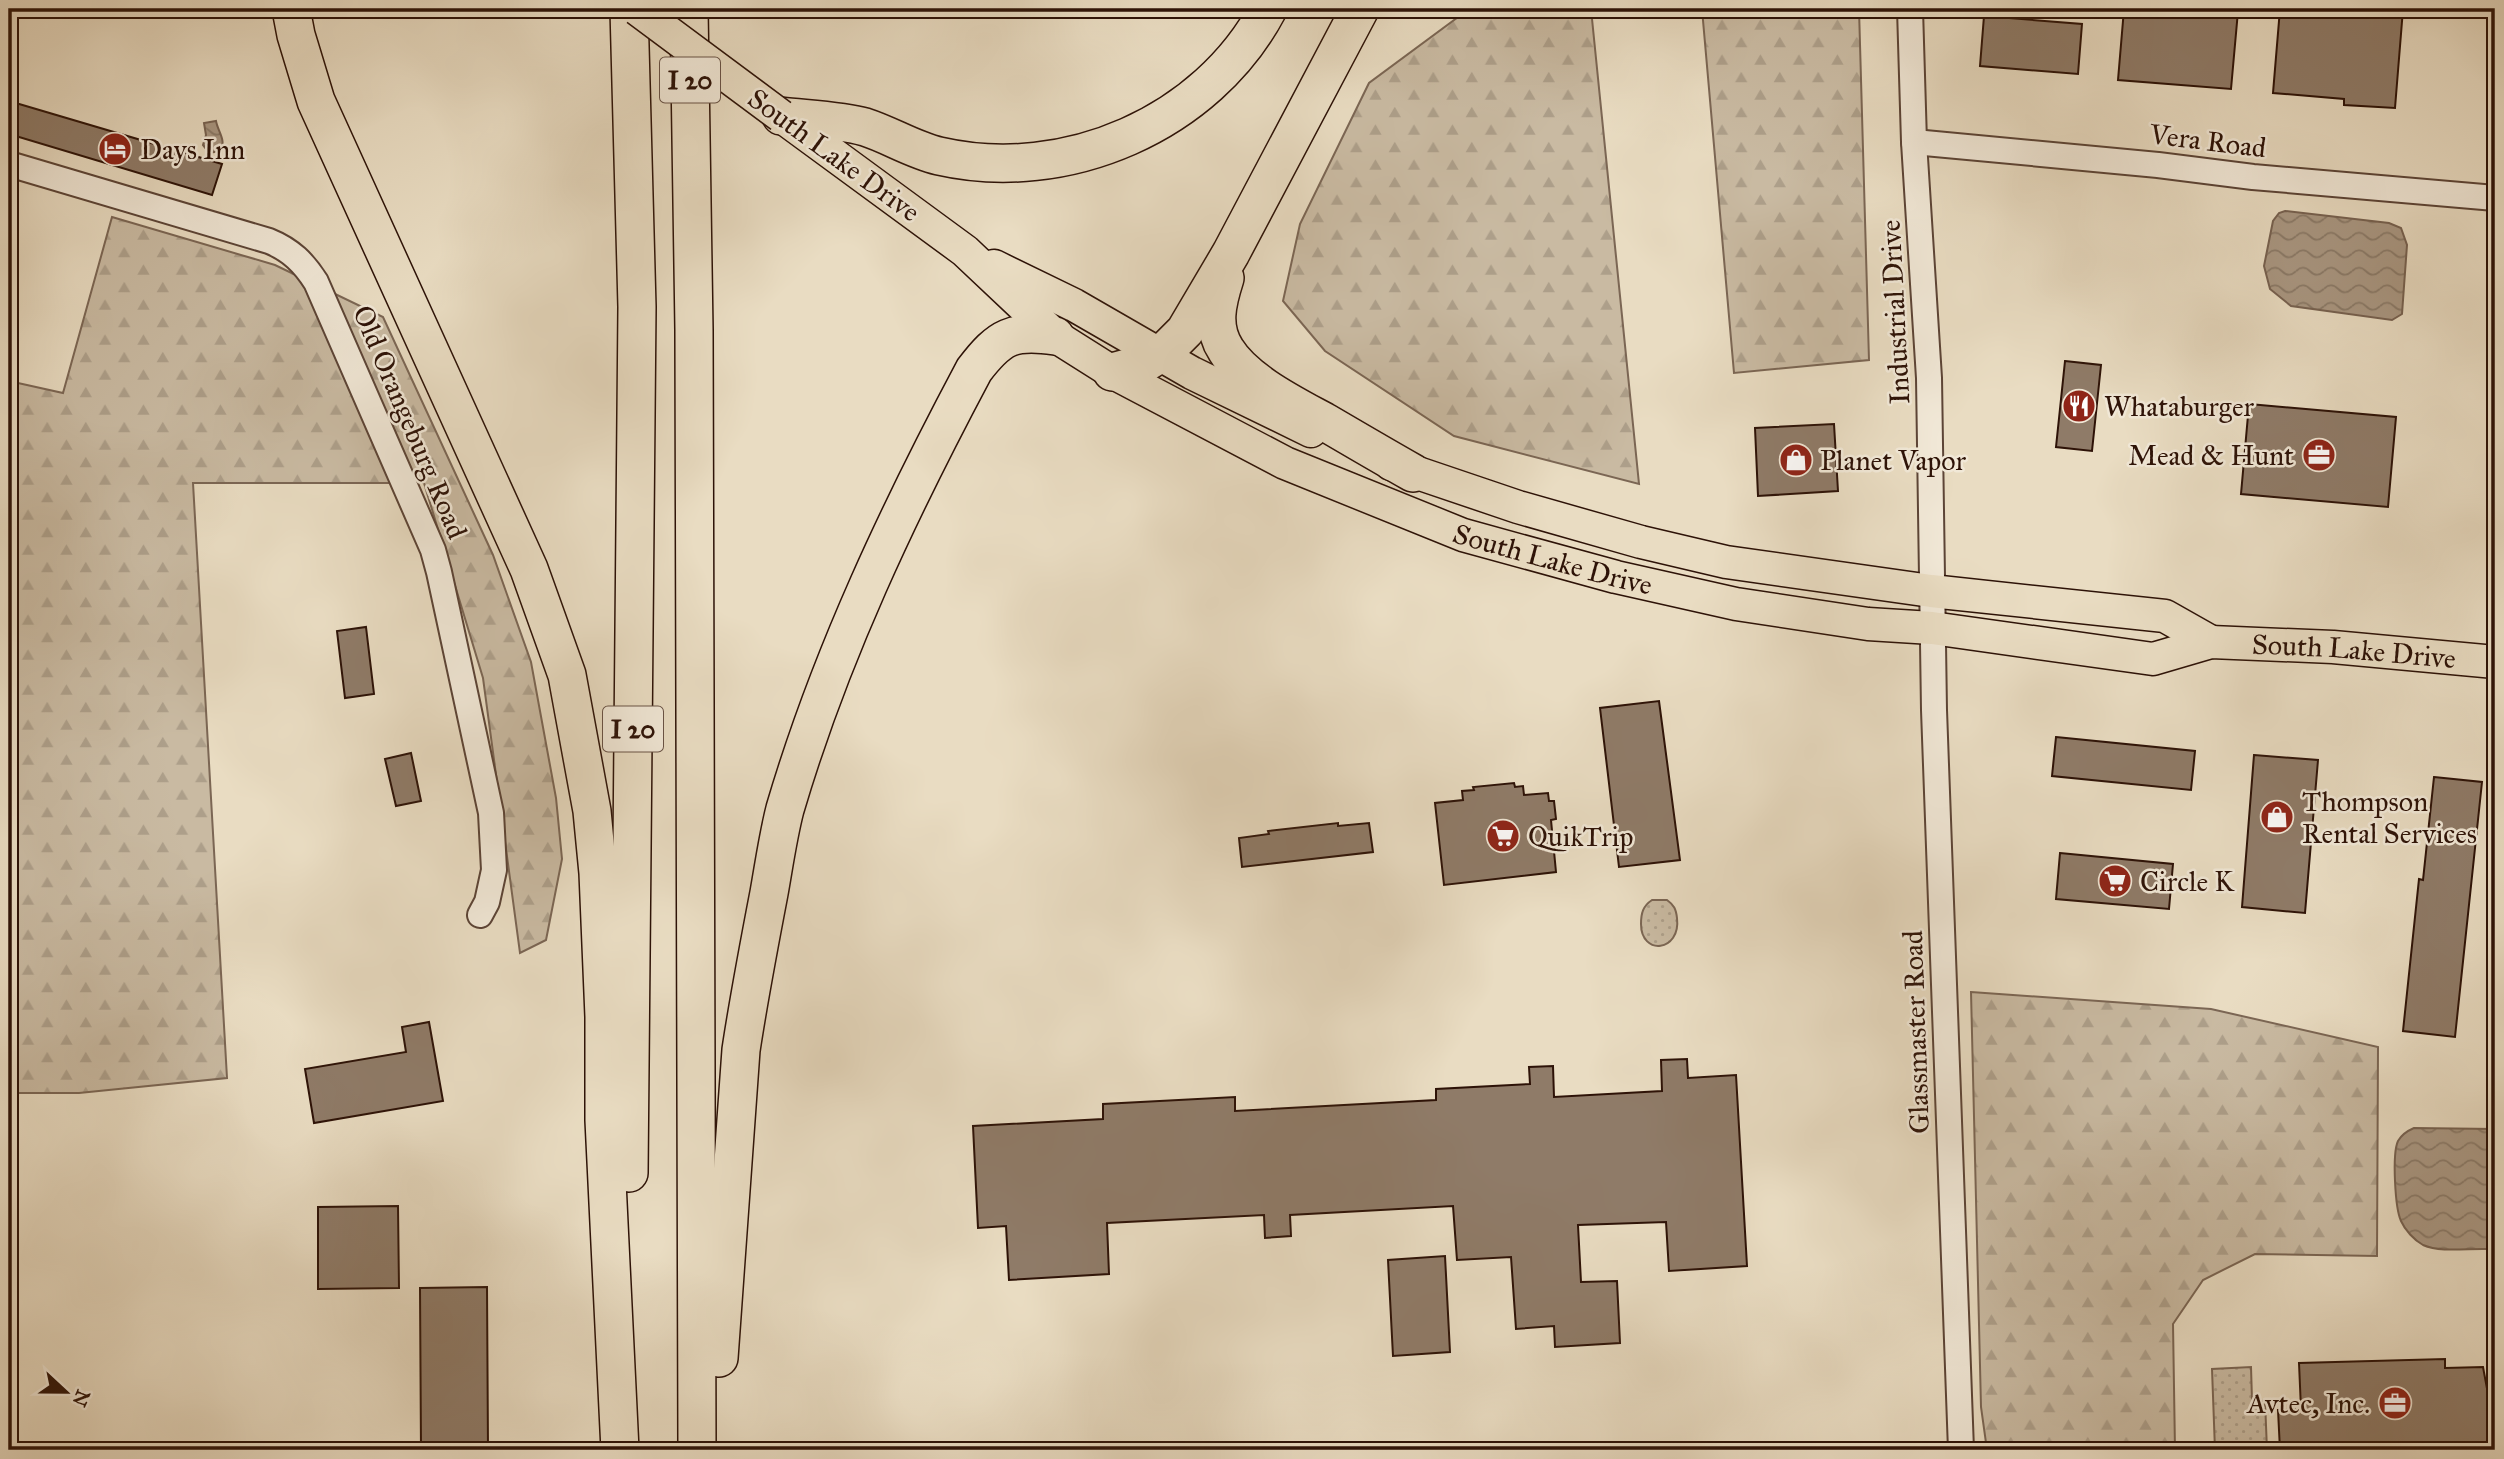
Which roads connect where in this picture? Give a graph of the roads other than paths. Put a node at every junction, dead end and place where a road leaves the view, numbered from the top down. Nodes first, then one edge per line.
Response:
1 (291, 9) edge
2 (629, 9) edge
3 (637, 9) edge
4 (689, 9) edge
5 (702, 9) edge
6 (1268, 9) edge
7 (1360, 9) edge
8 (1910, 9) edge
9 (781, 116) junction
10 (1914, 142) junction
11 (691, 151) junction
12 (9, 164) edge
13 (2495, 198) edge
14 (965, 251) junction
15 (1231, 253) junction
16 (1055, 336) junction
17 (1158, 355) junction
18 (1112, 372) junction
19 (1413, 473) junction
20 (1931, 610) junction
21 (2211, 642) junction
22 (2495, 662) edge
23 (480, 915) dead end
24 (620, 1450) edge
25 (630, 1450) edge
26 (697, 1450) edge
27 (712, 1450) edge
28 (1961, 1450) edge

1 - 24 highway
2 - 25 highway, I 20
3 - 9 main road, South Lake Drive, bridge
4 - 11 highway, I 20
5 - 11 highway
6 - 9 highway
7 - 15 highway
8 - 10 street, Industrial Drive
9 - 14 main road, South Lake Drive
10 - 13 street, Vera Road
10 - 20 street, Industrial Drive
11 - 26 highway, I 20
12 - 23 street, Old Orangeburg Road
14 - 16 main road, South Lake Drive
14 - 17 main road, South Lake Drive
15 - 17 highway
15 - 19 highway
16 - 18 main road, South Lake Drive
16 - 27 highway
17 - 18 highway
17 - 19 main road, South Lake Drive
18 - 20 main road, South Lake Drive
19 - 20 main road, South Lake Drive
20 - 21 main road, South Lake Drive
20 - 21 main road, South Lake Drive
20 - 28 street, Glassmaster Road
21 - 22 main road, South Lake Drive

